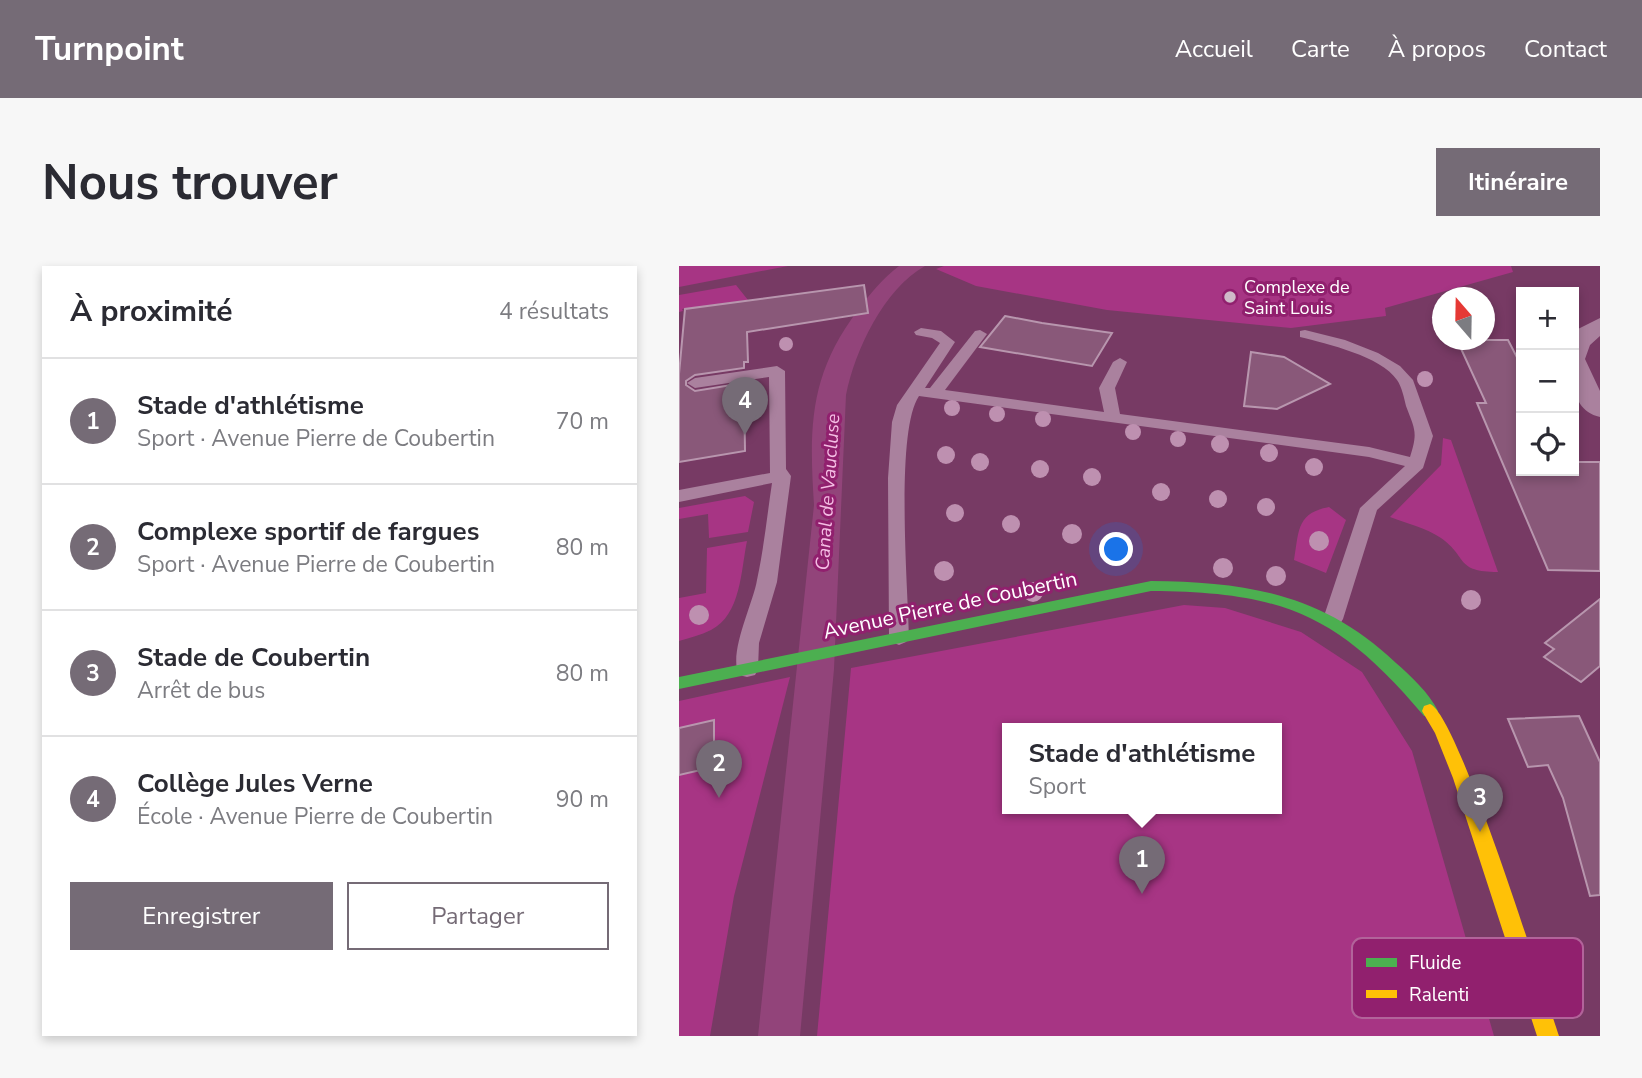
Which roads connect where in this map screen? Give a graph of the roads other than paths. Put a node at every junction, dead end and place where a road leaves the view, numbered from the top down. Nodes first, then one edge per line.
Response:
1 (1600, 326) edge
2 (921, 332) dead end
3 (980, 334) dead end
4 (1305, 334) dead end
5 (1574, 350) edge
6 (1121, 362) dead end
7 (1579, 382) edge
8 (695, 383) dead end
9 (914, 391) junction
10 (934, 394) junction
11 (1600, 408) edge
12 (1113, 418) junction
13 (1417, 464) junction
14 (782, 476) junction
15 (679, 496) edge
16 (1333, 619) junction
17 (899, 637) junction
18 (747, 669) junction
19 (679, 683) edge
20 (1515, 938) edge
21 (1542, 1018) edge
22 (1548, 1036) edge

1 - 5 street
2 - 9 lane
3 - 10 lane
4 - 13 lane
6 - 12 lane
7 - 11 street
8 - 14 lane
9 - 10 lane
9 - 17 lane
10 - 12 lane
12 - 13 lane
13 - 16 lane
14 - 15 lane
14 - 18 lane
16 - 17 street, Avenue Pierre de Coubertin
16 - 20 street, Avenue Pierre de Coubertin
17 - 18 street, Avenue Pierre de Coubertin
18 - 19 street, Avenue Pierre de Coubertin
21 - 22 street, Avenue Pierre de Coubertin

